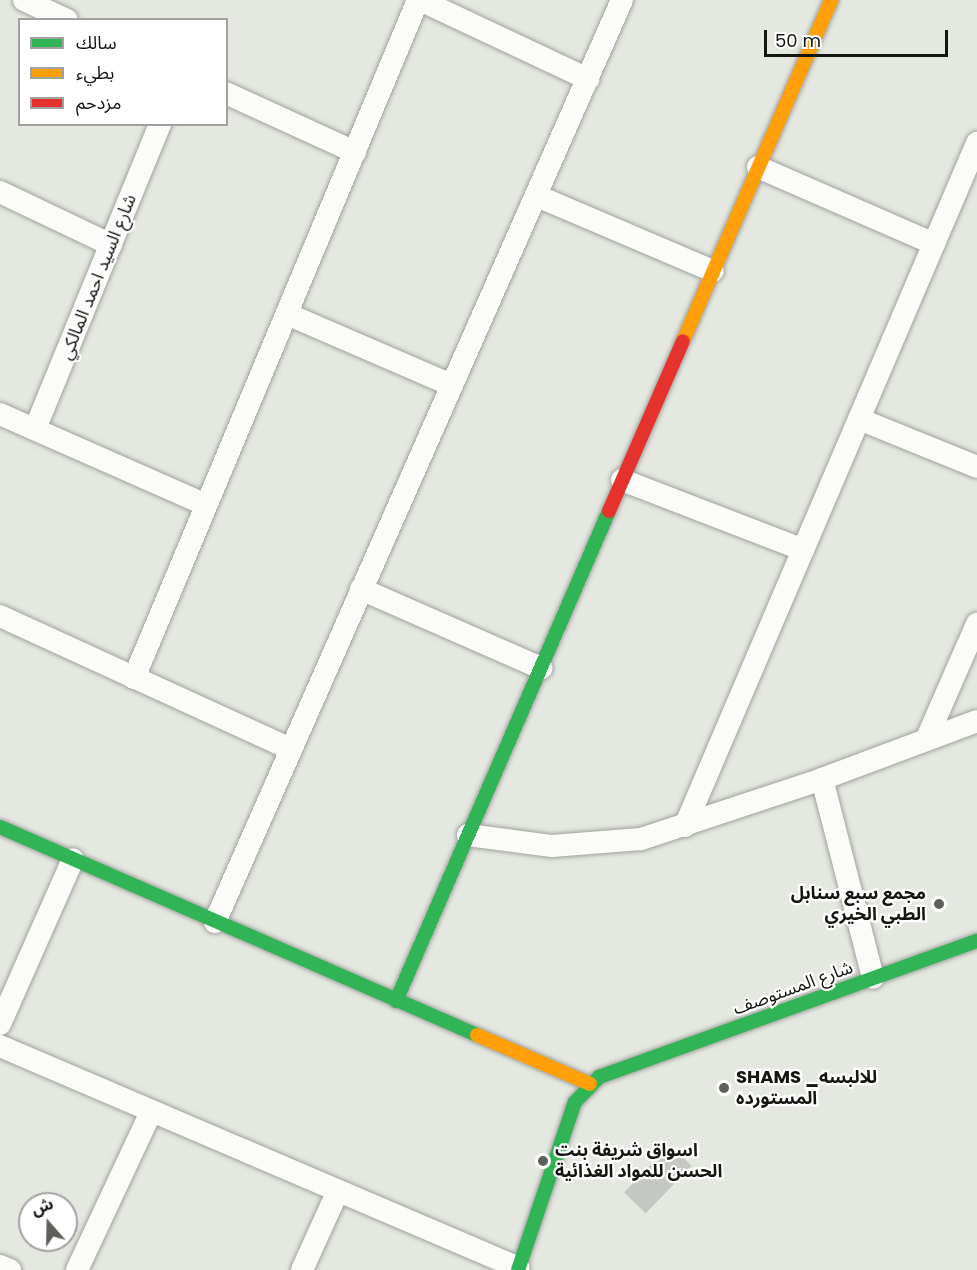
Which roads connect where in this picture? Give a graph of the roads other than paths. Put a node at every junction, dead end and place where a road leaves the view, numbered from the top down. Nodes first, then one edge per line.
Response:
1 (24, 0) edge
2 (419, 0) edge
3 (622, 0) edge
4 (831, 0) edge
5 (58, 11) edge
6 (588, 79) junction
7 (228, 94) edge
8 (159, 126) edge
9 (977, 143) edge
10 (355, 152) junction
11 (758, 167) junction
12 (0, 192) edge
13 (537, 196) junction
14 (934, 244) junction
15 (111, 245) junction
16 (713, 272) junction
17 (287, 314) junction
18 (451, 385) junction
19 (0, 414) edge
20 (859, 419) junction
21 (35, 429) junction
22 (977, 467) edge
23 (622, 480) junction
24 (207, 505) junction
25 (803, 550) junction
26 (361, 589) junction
27 (0, 616) edge
28 (977, 624) edge
29 (541, 668) junction
30 (134, 678) junction
31 (977, 721) edge
32 (926, 740) junction
33 (291, 749) junction
34 (822, 779) junction
35 (685, 826) junction
36 (0, 827) edge
37 (468, 835) junction
38 (73, 859) junction
39 (214, 922) junction
40 (977, 941) edge
41 (873, 978) junction
42 (396, 1001) junction
43 (0, 1024) edge
44 (0, 1046) edge
45 (590, 1084) junction
46 (151, 1112) junction
47 (337, 1193) junction
48 (0, 1266) edge
49 (518, 1269) edge
50 (10, 1270) edge
51 (78, 1270) edge
52 (302, 1270) edge

1 - 5 street
2 - 6 street
2 - 10 street
3 - 6 street
4 - 11 street
6 - 13 street
7 - 10 street
8 - 15 street, شارع السيد احمد المالكي
9 - 14 street
10 - 17 street
11 - 14 street
11 - 16 street
12 - 15 street
13 - 16 street
13 - 18 street
14 - 20 street
15 - 21 street, شارع السيد احمد المالكي
16 - 23 street
17 - 18 street
17 - 24 street
18 - 26 street
19 - 21 street
20 - 22 street
20 - 25 street
21 - 24 street
23 - 25 street
23 - 29 street
24 - 30 street
25 - 35 street
26 - 29 street
26 - 33 street
27 - 30 street
28 - 32 street
29 - 37 street
30 - 33 street
31 - 32 street
32 - 34 street
33 - 39 street
34 - 35 street
34 - 41 street
35 - 37 street
36 - 38 street
37 - 42 street
38 - 39 street
38 - 43 street
39 - 42 street
40 - 41 street, شارع المستوصف
41 - 45 street, شارع المستوصف
42 - 45 street
44 - 46 street
45 - 49 street
46 - 47 street
46 - 51 street
47 - 49 street
47 - 52 street
48 - 50 street

